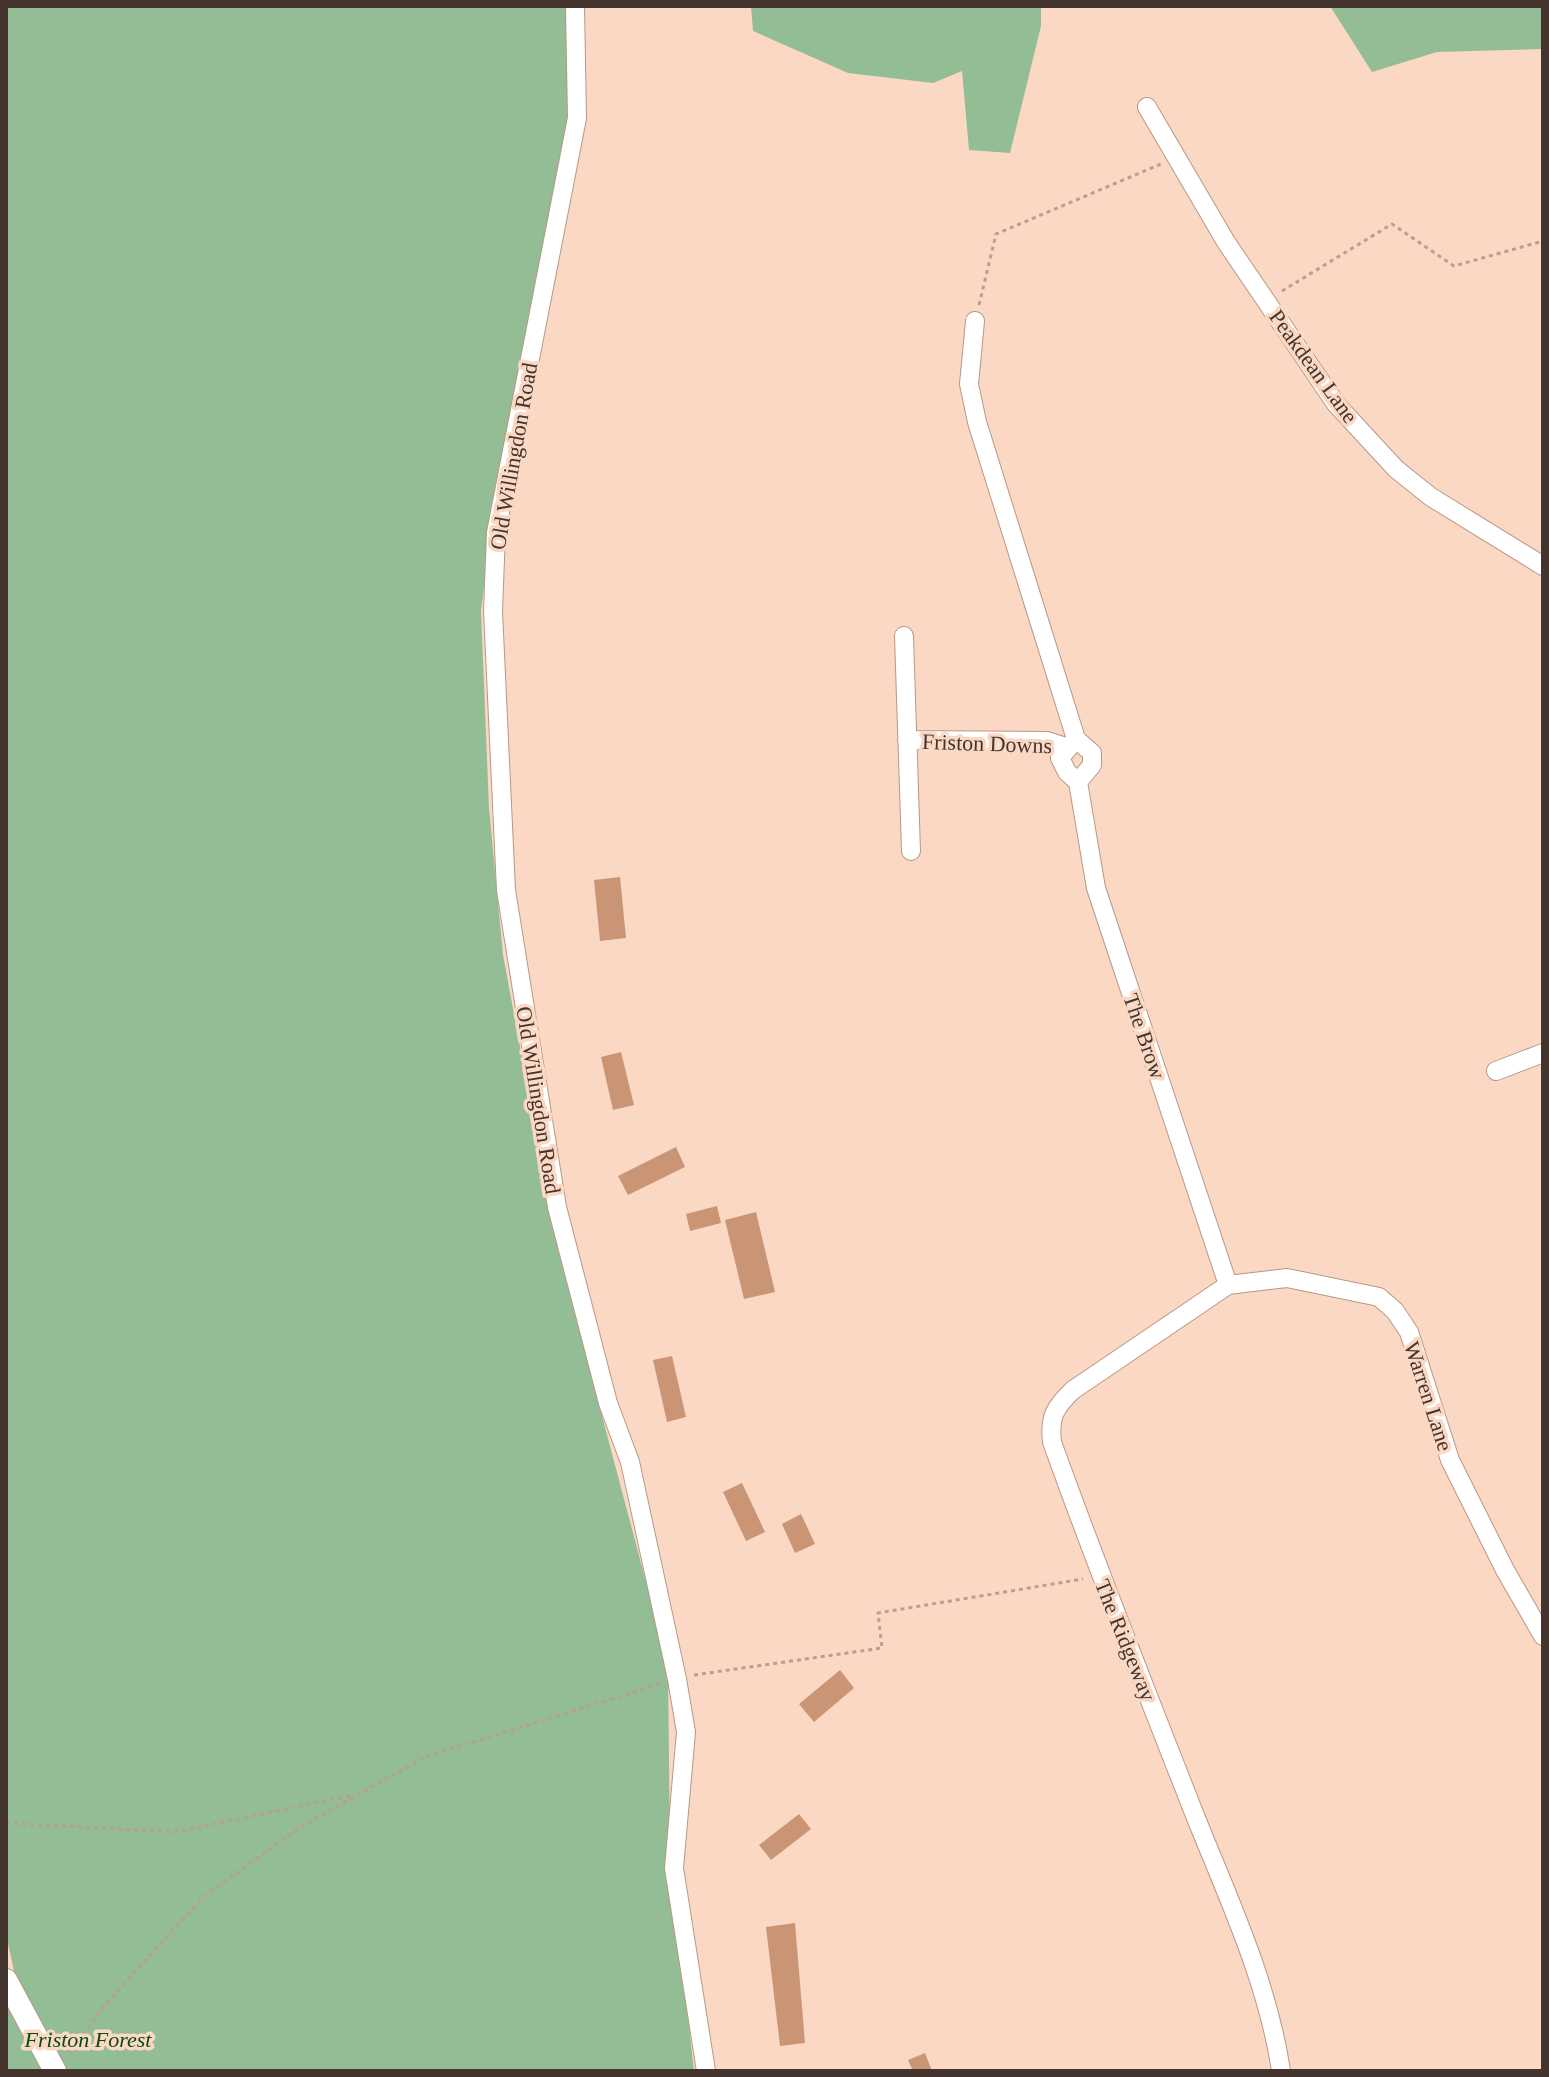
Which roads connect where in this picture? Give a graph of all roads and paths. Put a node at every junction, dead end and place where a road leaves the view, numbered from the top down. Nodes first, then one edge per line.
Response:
1 (575, 6) edge
2 (1147, 107) dead end
3 (1175, 157) junction
4 (1543, 241) edge
5 (1266, 300) junction
6 (975, 321) joint
7 (1543, 566) edge
8 (904, 636) dead end
9 (907, 740) junction
10 (1071, 743) junction
11 (1078, 782) junction
12 (911, 851) dead end
13 (1543, 1053) edge
14 (1496, 1071) dead end
15 (1228, 1285) junction
16 (1100, 1576) junction
17 (1543, 1636) edge
18 (677, 1679) junction
19 (360, 1794) junction
20 (6, 1823) edge
21 (6, 1980) edge
22 (61, 2064) edge
23 (706, 2071) edge
24 (1281, 2071) edge

1 - 18 street, Old Willingdon Road
2 - 3 street, Peakdean Lane
3 - 5 street, Peakdean Lane
3 - 6 path
4 - 5 path
5 - 7 street, Peakdean Lane
6 - 10 street, The Brow
8 - 9 street, Friston Downs
9 - 10 street, Friston Downs
9 - 12 street, Friston Downs
10 - 11 street, The Brow
10 - 11 street, The Brow
11 - 15 street, The Brow
13 - 14 street
15 - 16 street, The Ridgeway
15 - 17 street, Warren Lane
16 - 18 path
16 - 24 street, The Ridgeway
18 - 19 path
18 - 23 street, Old Willingdon Road
19 - 20 path
19 - 22 path
21 - 22 street

